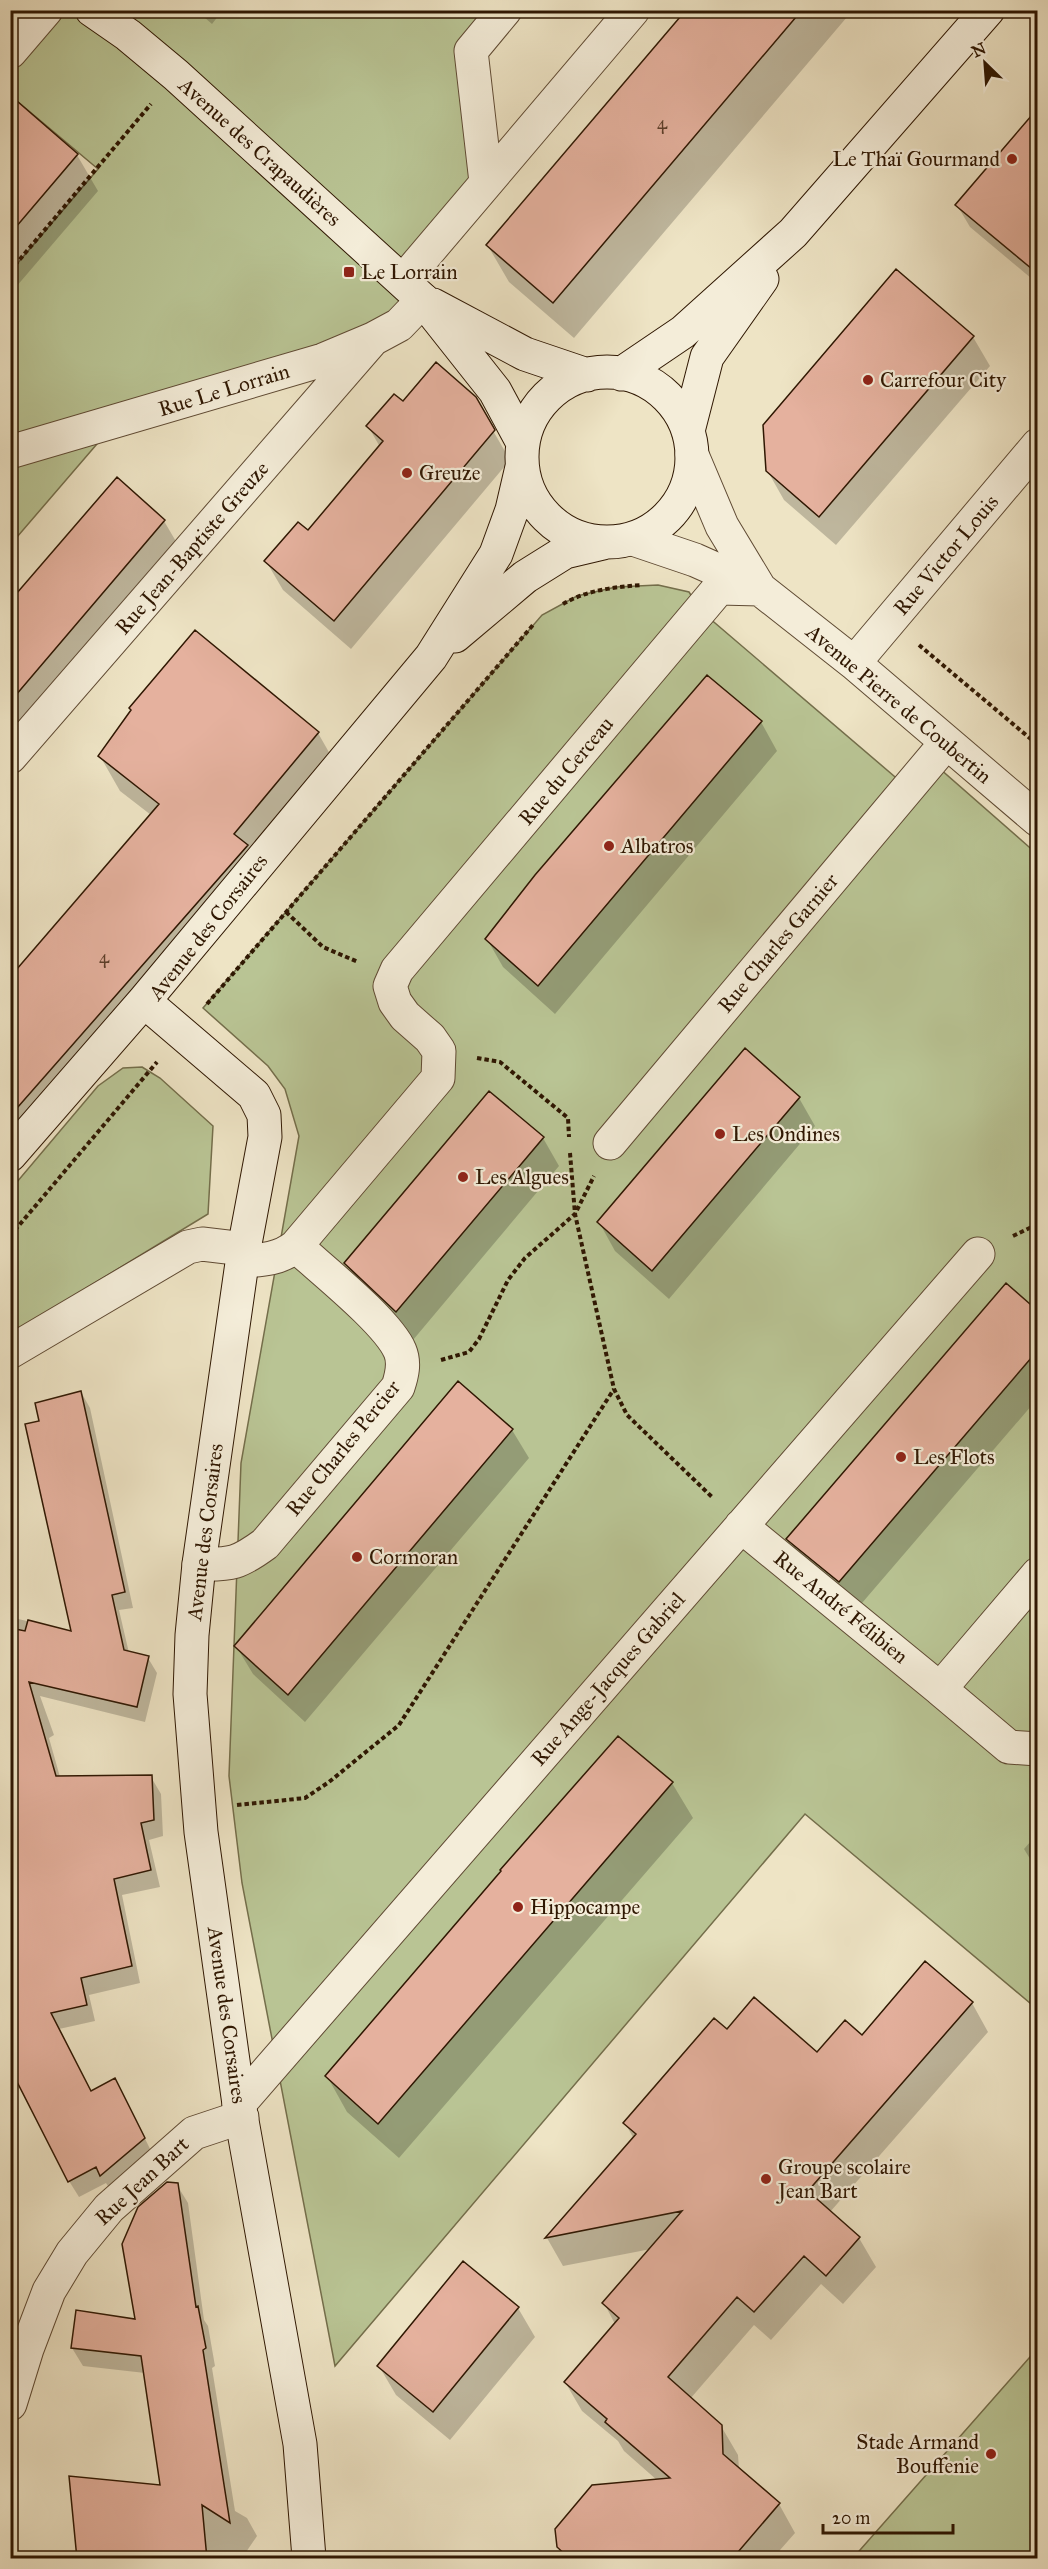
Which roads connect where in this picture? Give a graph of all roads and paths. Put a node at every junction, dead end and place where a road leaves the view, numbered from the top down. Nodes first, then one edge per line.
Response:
1 (46, 10) edge
2 (93, 10) edge
3 (505, 10) edge
4 (633, 10) edge
5 (988, 10) edge
6 (10, 52) edge
7 (176, 75) junction
8 (486, 182) junction
9 (794, 233) junction
10 (10, 271) edge
11 (413, 290) junction
12 (373, 339) junction
13 (621, 374) junction
14 (587, 375) junction
15 (690, 443) junction
16 (1038, 445) edge
17 (10, 452) edge
18 (522, 455) junction
19 (618, 541) junction
20 (647, 585) dead end
21 (760, 589) junction
22 (559, 605) dead end
23 (891, 621) junction
24 (534, 624) dead end
25 (431, 657) junction
26 (854, 663) junction
27 (946, 742) junction
28 (1038, 745) edge
29 (10, 757) edge
30 (1038, 820) edge
31 (286, 912) junction
32 (393, 978) junction
33 (144, 1001) junction
34 (182, 1033) junction
35 (438, 1052) junction
36 (569, 1139) dead end
37 (610, 1143) dead end
38 (570, 1150) dead end
39 (10, 1155) edge
40 (575, 1214) junction
41 (10, 1236) edge
42 (296, 1246) junction
43 (978, 1254) dead end
44 (244, 1255) junction
45 (10, 1352) edge
46 (403, 1371) junction
47 (614, 1389) junction
48 (741, 1526) junction
49 (199, 1564) junction
50 (1037, 1574) edge
51 (940, 1689) junction
52 (1038, 1749) edge
53 (199, 1808) junction
54 (240, 2110) junction
55 (19, 2349) edge
56 (10, 2404) edge
57 (309, 2559) edge

1 - 6 street
2 - 7 street, Avenue des Crapaudières
3 - 8 street
4 - 8 street, Rue Le Lorrain
5 - 9 street
7 - 10 path
7 - 11 street, Avenue des Crapaudières
8 - 11 street, Rue Le Lorrain
9 - 13 street
9 - 15 street
11 - 12 street, Rue Le Lorrain
11 - 14 street, Avenue des Crapaudières
11 - 18 street, Avenue des Crapaudières
12 - 17 street, Rue Le Lorrain
12 - 29 street, Rue Jean-Baptiste Greuze
13 - 14 street
13 - 15 street
14 - 18 street
15 - 19 street
15 - 21 street, Avenue Pierre de Coubertin
16 - 23 street, Rue Victor Louis
18 - 19 street
18 - 25 street, Avenue des Corsaires
19 - 21 street, Avenue Pierre de Coubertin
19 - 25 street, Avenue des Corsaires
20 - 22 path
21 - 26 street, Avenue Pierre de Coubertin
21 - 32 street, Rue du Cerceau
23 - 26 street, Rue Victor Louis
23 - 28 path
24 - 31 path
25 - 33 street, Avenue des Corsaires
26 - 27 street, Avenue Pierre de Coubertin
27 - 30 street, Avenue Pierre de Coubertin
27 - 37 street, Rue Charles Garnier
31 - 32 path
31 - 34 path
32 - 35 street
33 - 34 street, Avenue des Corsaires
33 - 39 street
34 - 41 path
34 - 44 street, Avenue des Corsaires
35 - 36 path
35 - 42 street
38 - 40 path
40 - 46 path
40 - 47 path
42 - 44 street
42 - 46 street, Rue Charles Percier
43 - 48 street, Rue Ange-Jacques Gabriel
44 - 45 street
44 - 49 street, Avenue des Corsaires
46 - 49 street, Rue Charles Percier
47 - 48 path
47 - 53 path
48 - 51 street, Rue André Félibien
48 - 54 street, Rue Ange-Jacques Gabriel
49 - 53 street, Avenue des Corsaires
50 - 51 street
51 - 52 street, Rue André Félibien
53 - 54 street, Avenue des Corsaires
54 - 55 street, Rue Jean Bart
54 - 57 street, Avenue des Corsaires
55 - 56 street, Rue Jean Bart

